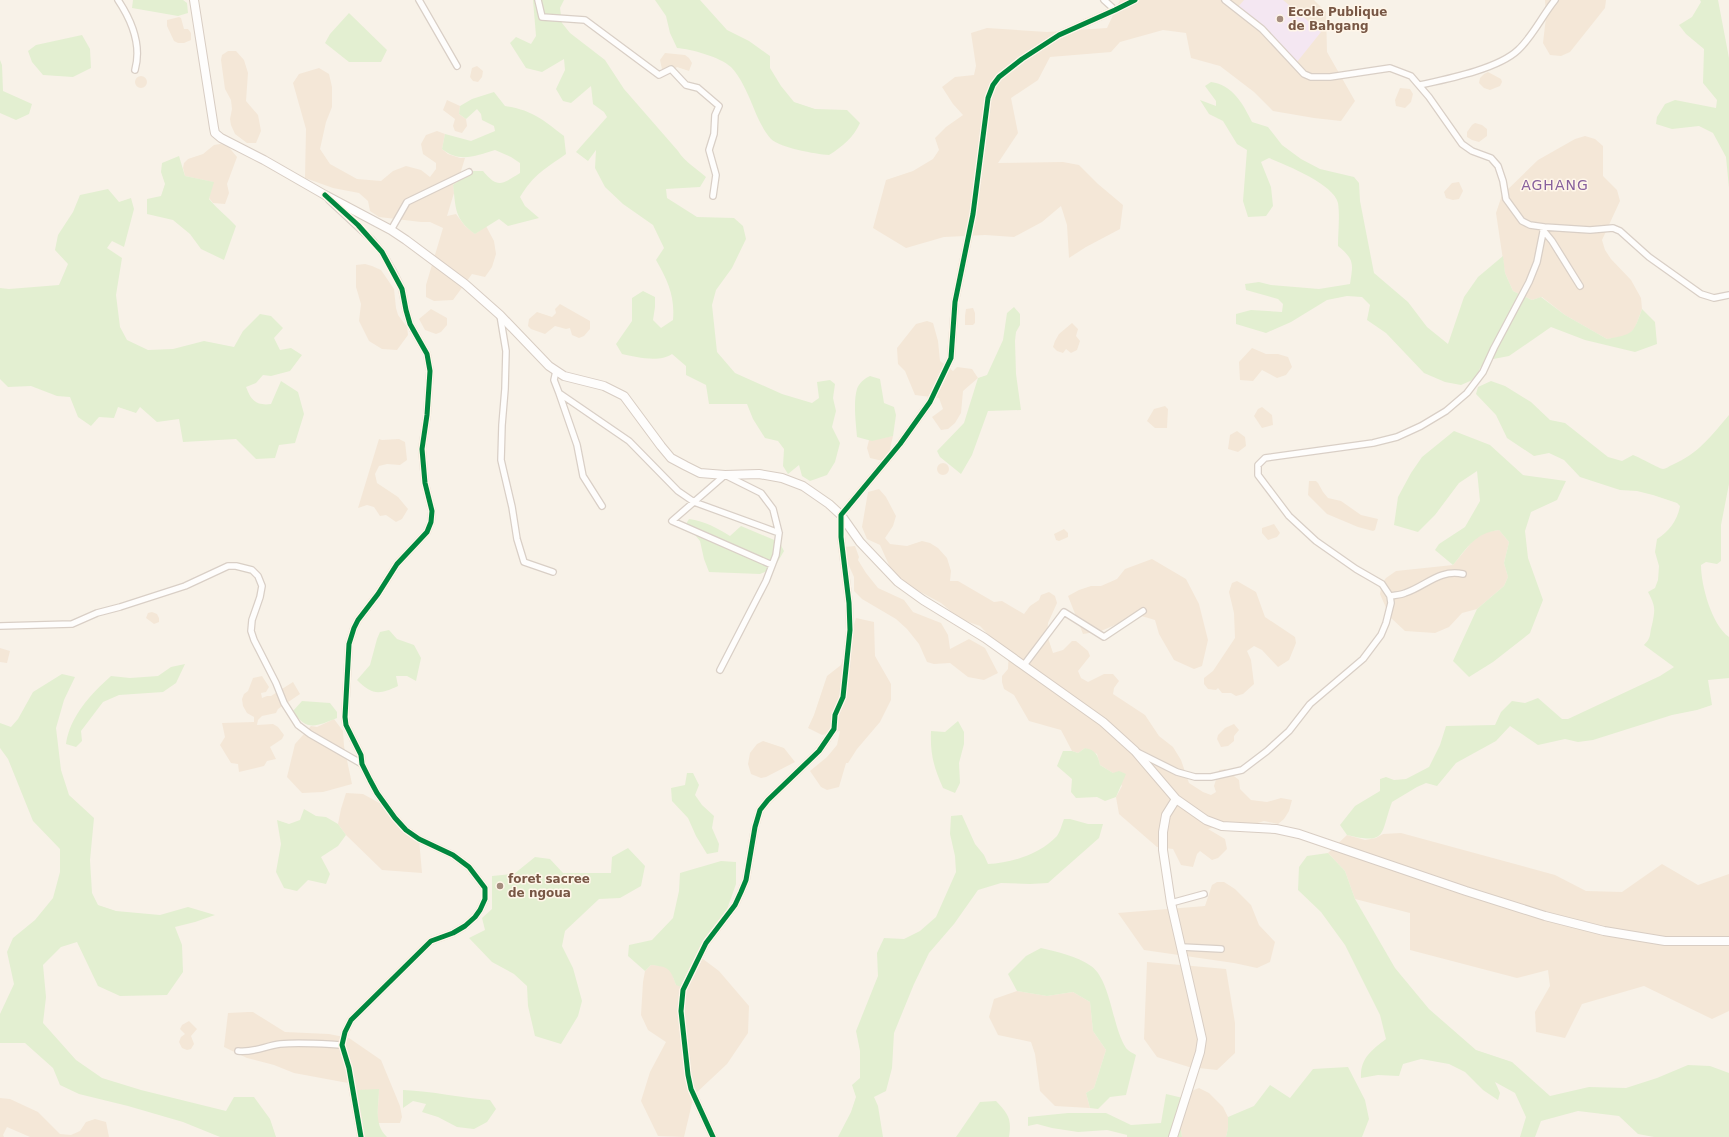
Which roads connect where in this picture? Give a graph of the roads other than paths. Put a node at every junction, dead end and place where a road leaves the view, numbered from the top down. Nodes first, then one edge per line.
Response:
1 (118, 0) edge
2 (194, 0) edge
3 (418, 0) edge
4 (538, 0) edge
5 (1104, 0) edge
6 (1135, 0) edge
7 (1225, 0) edge
8 (1555, 0) edge
9 (1116, 10) junction
10 (457, 66) dead end
11 (135, 70) dead end
12 (1420, 85) junction
13 (469, 172) dead end
14 (325, 195) junction
15 (713, 196) dead end
16 (1543, 229) junction
17 (391, 230) junction
18 (1580, 286) dead end
19 (1729, 295) edge
20 (500, 315) junction
21 (556, 371) junction
22 (559, 393) junction
23 (725, 475) junction
24 (694, 502) junction
25 (602, 506) dead end
26 (841, 515) junction
27 (779, 534) junction
28 (772, 565) junction
29 (554, 572) dead end
30 (1463, 574) dead end
31 (1390, 596) junction
32 (1143, 611) dead end
33 (0, 626) edge
34 (1024, 665) junction
35 (720, 670) dead end
36 (1135, 751) junction
37 (362, 764) junction
38 (1176, 799) junction
39 (1204, 894) dead end
40 (1171, 903) junction
41 (1729, 941) edge
42 (1182, 947) junction
43 (1221, 949) dead end
44 (342, 1045) junction
45 (238, 1051) dead end
46 (361, 1137) edge
47 (713, 1137) edge
48 (1173, 1137) edge

1 - 11 street
2 - 14 main road
3 - 10 street
4 - 15 street
5 - 9 street
6 - 9 street
7 - 12 street
8 - 12 street
9 - 26 street
12 - 16 street
13 - 17 street
14 - 17 main road
14 - 37 street
16 - 18 street
16 - 19 street
16 - 31 street
17 - 20 main road
20 - 21 main road
20 - 29 street
21 - 22 street
21 - 23 main road
22 - 24 street
22 - 25 street
23 - 24 street
23 - 26 main road
23 - 27 street
24 - 27 street
24 - 28 street
26 - 34 main road
26 - 47 street
27 - 28 street
28 - 35 street
30 - 31 street
31 - 36 street
32 - 34 street
33 - 37 street
34 - 36 main road
36 - 38 main road
37 - 44 street
38 - 40 main road
38 - 41 main road
39 - 40 street
40 - 42 main road
42 - 43 street
42 - 48 main road
44 - 45 street
44 - 46 street

